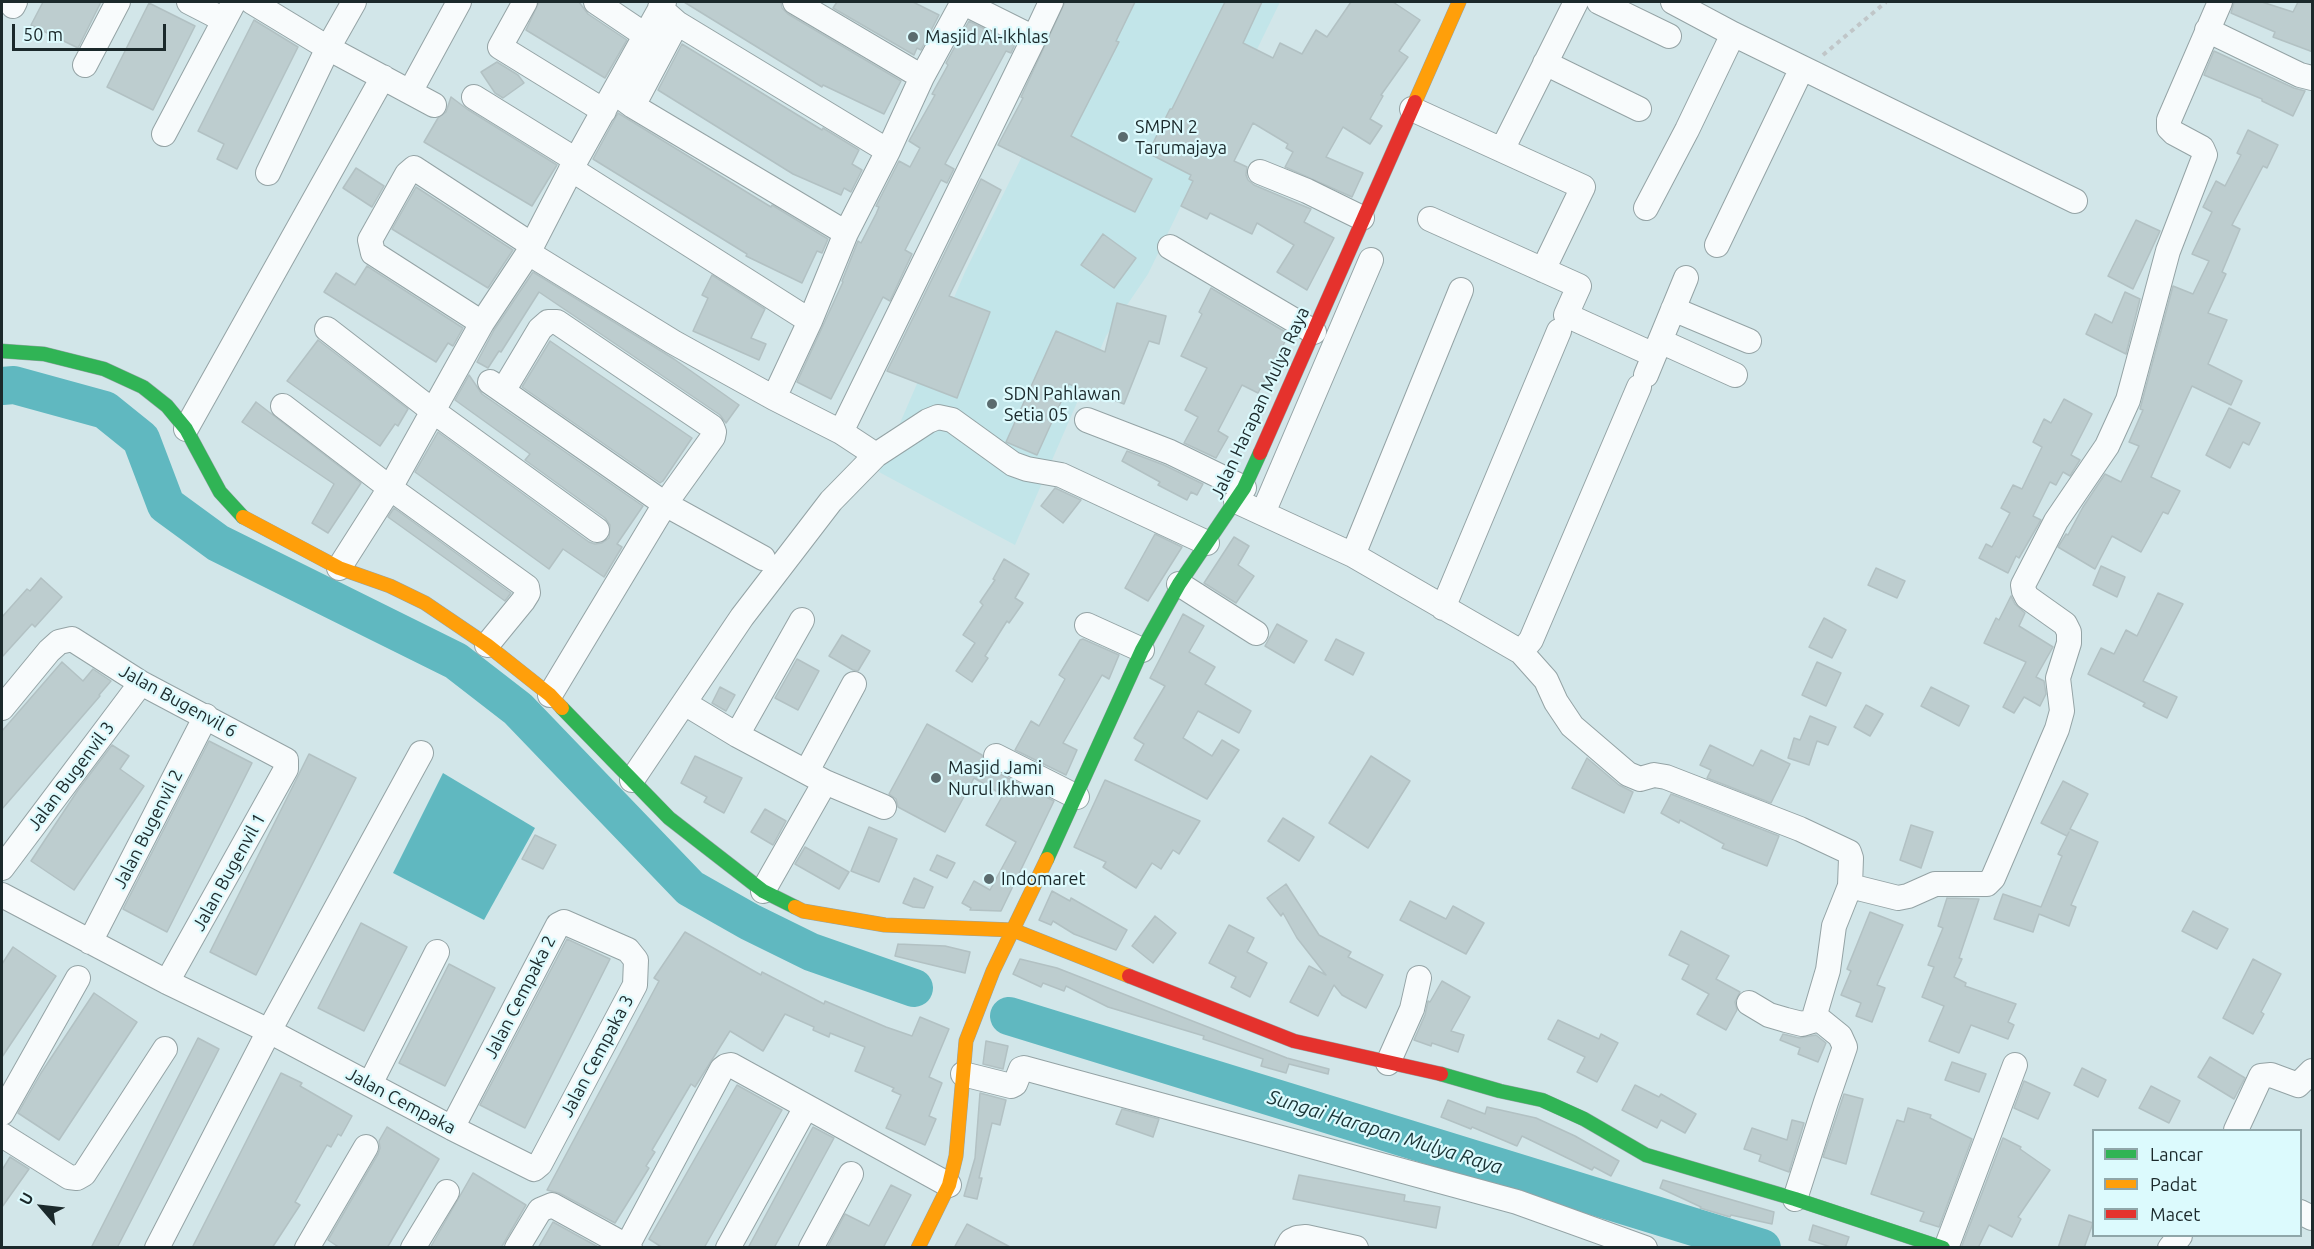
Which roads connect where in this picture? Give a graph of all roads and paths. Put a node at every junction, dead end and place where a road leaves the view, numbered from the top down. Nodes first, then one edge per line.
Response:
1 (117, 2) edge
2 (189, 2) edge
3 (252, 2) edge
4 (354, 2) edge
5 (459, 2) edge
6 (525, 2) edge
7 (596, 2) edge
8 (795, 2) edge
9 (962, 2) edge
10 (1051, 2) edge
11 (1459, 2) edge
12 (1576, 2) edge
13 (1599, 2) edge
14 (1673, 2) edge
15 (1886, 2) edge
16 (2220, 2) edge
17 (229, 11) edge
18 (667, 11) edge
19 (2207, 30) junction
20 (1733, 34) junction
21 (645, 35) junction
22 (1669, 36) dead end
23 (1034, 38) junction
24 (328, 48) junction
25 (1545, 63) junction
26 (85, 65) dead end
27 (1802, 68) junction
28 (922, 76) junction
29 (382, 77) junction
30 (2313, 78) edge
31 (410, 92) junction
32 (474, 97) dead end
33 (609, 101) junction
34 (434, 105) dead end
35 (633, 106) junction
36 (1412, 109) junction
37 (1639, 109) dead end
38 (164, 135) dead end
39 (1502, 150) junction
40 (888, 151) junction
41 (574, 164) junction
42 (1260, 172) dead end
43 (268, 173) dead end
44 (2075, 201) dead end
45 (1646, 208) dead end
46 (1362, 218) junction
47 (1430, 219) dead end
48 (846, 233) junction
49 (1717, 244) dead end
50 (1170, 247) dead end
51 (529, 250) junction
52 (1371, 260) dead end
53 (1543, 270) junction
54 (1686, 278) dead end
55 (1461, 290) dead end
56 (1673, 309) junction
57 (810, 321) junction
58 (482, 323) junction
59 (327, 329) dead end
60 (1559, 331) dead end
61 (1314, 332) junction
62 (1749, 341) dead end
63 (2, 351) edge
64 (1650, 364) junction
65 (1735, 375) dead end
66 (774, 398) junction
67 (282, 406) dead end
68 (433, 411) junction
69 (1087, 420) dead end
70 (186, 429) junction
71 (841, 432) junction
72 (876, 455) junction
73 (390, 488) junction
74 (1240, 495) junction
75 (665, 504) junction
76 (1263, 513) junction
77 (597, 530) dead end
78 (1207, 543) junction
79 (1353, 555) junction
80 (763, 558) dead end
81 (339, 568) junction
82 (1179, 584) junction
83 (1443, 608) junction
84 (802, 620) dead end
85 (1087, 625) dead end
86 (1256, 633) dead end
87 (487, 645) junction
88 (1142, 650) junction
89 (1521, 652) junction
90 (141, 683) junction
91 (854, 684) dead end
92 (550, 695) junction
93 (686, 704) junction
94 (2, 708) edge
95 (206, 716) junction
96 (737, 735) junction
97 (421, 753) dead end
98 (996, 756) dead end
99 (286, 760) joint
100 (816, 776) junction
101 (632, 780) junction
102 (1077, 797) junction
103 (884, 807) dead end
104 (2, 868) edge
105 (1850, 886) junction
106 (763, 891) junction
107 (2, 895) edge
108 (1012, 930) junction
109 (90, 942) junction
110 (618, 945) joint
111 (437, 952) dead end
112 (78, 978) dead end
113 (1419, 978) dead end
114 (167, 982) junction
115 (1749, 1003) dead end
116 (1819, 1019) junction
117 (269, 1031) junction
118 (165, 1049) dead end
119 (1388, 1063) junction
120 (2014, 1065) dead end
121 (2313, 1071) edge
122 (963, 1074) junction
123 (370, 1084) junction
124 (806, 1107) junction
125 (2, 1113) edge
126 (452, 1128) junction
127 (2237, 1129) edge
128 (2, 1134) edge
129 (366, 1147) dead end
130 (534, 1169) joint
131 (851, 1174) dead end
132 (949, 1185) junction
133 (447, 1191) dead end
134 (1796, 1199) junction
135 (1907, 1242) edge
136 (1289, 1244) edge
137 (311, 1246) edge
138 (628, 1247) edge
139 (157, 1248) edge
140 (413, 1248) edge
141 (517, 1248) edge
142 (728, 1248) edge
143 (812, 1248) edge
144 (918, 1248) edge
145 (1356, 1248) edge
146 (1645, 1248) edge
147 (1945, 1248) edge

1 - 26 street
2 - 17 street
3 - 24 street
4 - 24 street
5 - 31 street
6 - 33 street
7 - 21 street
8 - 28 street
9 - 23 street
9 - 28 street
10 - 23 street
11 - 36 street, Jalan Harapan Mulya Raya
12 - 25 street
13 - 22 street
14 - 20 street
15 - 27 path
16 - 19 street
17 - 38 street
18 - 21 street
18 - 35 street
18 - 40 street
19 - 30 street
19 - 105 street
20 - 27 street
20 - 45 street
21 - 33 street
23 - 71 street
24 - 29 street
24 - 43 street
25 - 37 street
25 - 39 street
27 - 44 street
27 - 49 street
28 - 40 street
29 - 31 street
29 - 70 street
31 - 34 street
32 - 41 street
33 - 35 street
33 - 41 street
35 - 48 street
36 - 39 street
36 - 46 street, Jalan Harapan Mulya Raya
39 - 53 street
40 - 48 street
41 - 51 street
41 - 57 street
42 - 46 street
46 - 61 street, Jalan Harapan Mulya Raya
47 - 53 street
48 - 57 street
50 - 61 street
51 - 58 street
51 - 58 street
51 - 66 street
52 - 76 street
53 - 64 street
54 - 56 street
55 - 79 street
56 - 62 street
56 - 64 street
57 - 66 street
58 - 68 street
59 - 68 street
60 - 83 street
61 - 74 street, Jalan Harapan Mulya Raya
63 - 70 street
64 - 65 street
64 - 89 street
66 - 71 street
67 - 73 street
68 - 73 street
68 - 77 street
69 - 74 street
70 - 81 street
71 - 72 street
72 - 78 street
72 - 93 street
73 - 81 street
73 - 87 street
74 - 76 street
74 - 78 street, Jalan Harapan Mulya Raya
75 - 75 street
75 - 80 street
75 - 92 street
76 - 79 street
78 - 82 street, Jalan Harapan Mulya Raya
79 - 83 street
81 - 87 street
82 - 86 street
82 - 88 street, Jalan Harapan Mulya Raya
83 - 89 street
84 - 96 street
85 - 88 street
87 - 92 street
88 - 102 street, Jalan Harapan Mulya Raya
89 - 105 street
90 - 94 street, Jalan Bugenvil 6
90 - 95 street, Jalan Bugenvil 6
90 - 104 street, Jalan Bugenvil 3
91 - 100 street
92 - 101 street
93 - 96 street
93 - 101 street
95 - 99 street, Jalan Bugenvil 6
95 - 109 street, Jalan Bugenvil 2
96 - 100 street
97 - 117 street
98 - 102 street
99 - 114 street, Jalan Bugenvil 1
100 - 103 street
100 - 106 street
101 - 106 street
102 - 108 street, Jalan Harapan Mulya Raya
105 - 116 street
106 - 108 street
107 - 109 street, Jalan Cempaka
108 - 119 street
108 - 122 street, Jalan Harapan Mulya Raya
109 - 114 street, Jalan Cempaka
110 - 126 street, Jalan Cempaka 2
110 - 130 street, Jalan Cempaka 3
111 - 123 street
112 - 125 street
113 - 119 street
114 - 117 street, Jalan Cempaka
115 - 116 street
116 - 134 street
117 - 123 street, Jalan Cempaka
117 - 139 street
118 - 128 street
119 - 134 street
120 - 147 street
121 - 127 street
122 - 132 street
122 - 146 street
123 - 126 street, Jalan Cempaka
124 - 132 street
124 - 138 street
124 - 142 street
126 - 130 street, Jalan Cempaka
129 - 137 street
131 - 143 street
132 - 144 street
133 - 140 street
134 - 135 street
135 - 147 street
136 - 145 street
138 - 141 street

